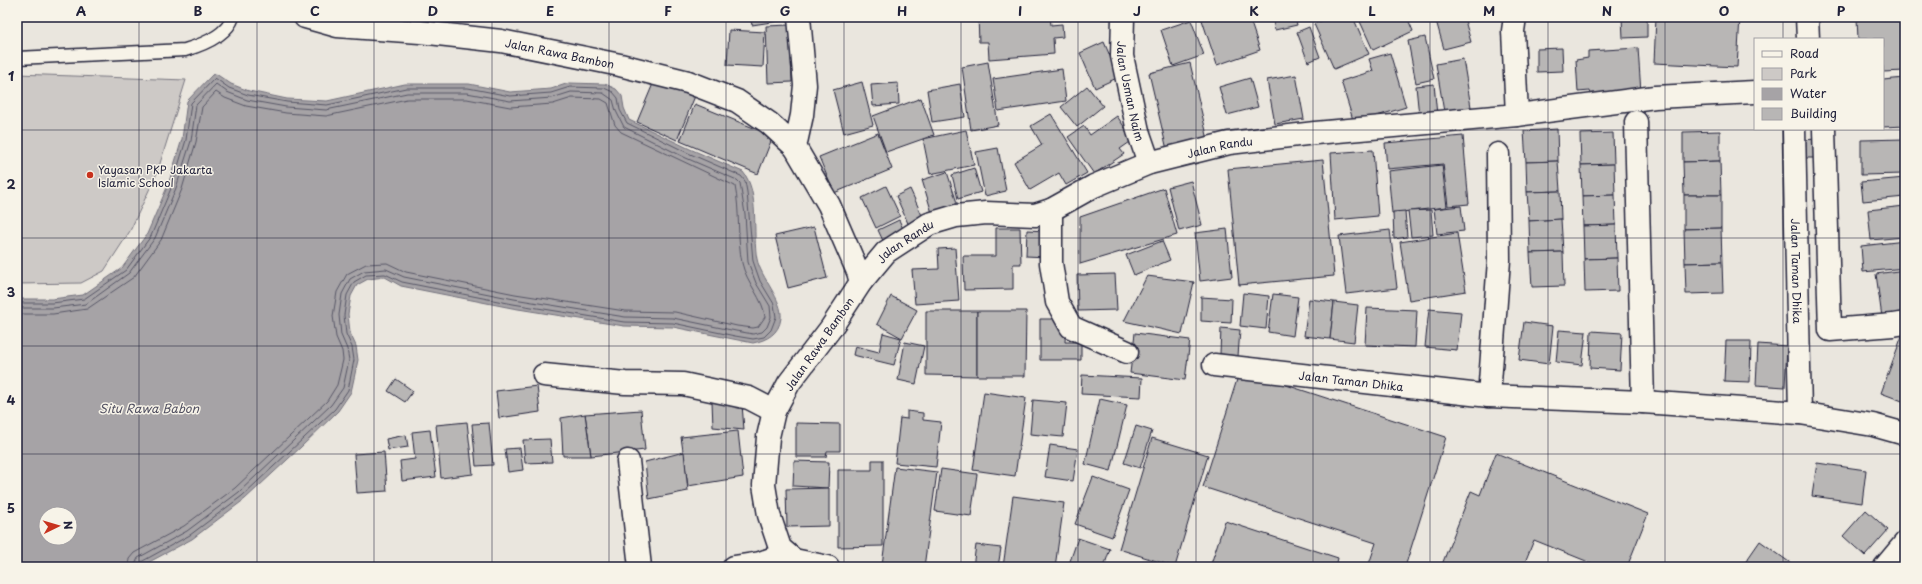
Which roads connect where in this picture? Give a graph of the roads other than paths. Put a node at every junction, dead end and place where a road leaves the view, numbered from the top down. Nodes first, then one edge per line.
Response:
1 (233, 17) edge
2 (305, 17) edge
3 (800, 17) edge
4 (1123, 17) edge
5 (1515, 17) edge
6 (1807, 17) edge
7 (1808, 38) edge
8 (17, 58) edge
9 (1754, 92) edge
10 (1517, 115) junction
11 (1636, 122) dead end
12 (1794, 130) edge
13 (1824, 130) edge
14 (795, 147) junction
15 (1498, 154) dead end
16 (1149, 163) junction
17 (1051, 210) junction
18 (861, 282) junction
19 (1905, 323) edge
20 (1127, 352) dead end
21 (1214, 365) dead end
22 (544, 375) dead end
23 (1489, 396) junction
24 (1642, 402) junction
25 (774, 411) junction
26 (1800, 413) junction
27 (1905, 434) edge
28 (628, 461) dead end
29 (1905, 543) edge
30 (785, 554) junction
31 (640, 567) edge
32 (734, 567) edge
33 (828, 567) edge
34 (1885, 567) edge

1 - 8 lane
2 - 14 street, Jalan Rawa Bambon
3 - 14 street
4 - 16 street, Jalan Usman Naim
5 - 10 street
6 - 7 street
9 - 10 street, Jalan Randu
10 - 16 street, Jalan Randu
11 - 24 street
12 - 26 street, Jalan Taman Dhika
13 - 19 street
14 - 18 street, Jalan Rawa Bambon
15 - 23 street
16 - 17 street, Jalan Randu
17 - 18 street, Jalan Randu
17 - 20 street
18 - 25 street, Jalan Rawa Bambon
21 - 23 street, Jalan Taman Dhika
22 - 25 street
23 - 24 street, Jalan Taman Dhika
24 - 26 street, Jalan Taman Dhika
25 - 30 street, Jalan Rawa Bambon
26 - 27 street, Jalan Taman Dhika
28 - 31 street
29 - 34 street
30 - 32 street
30 - 33 street

